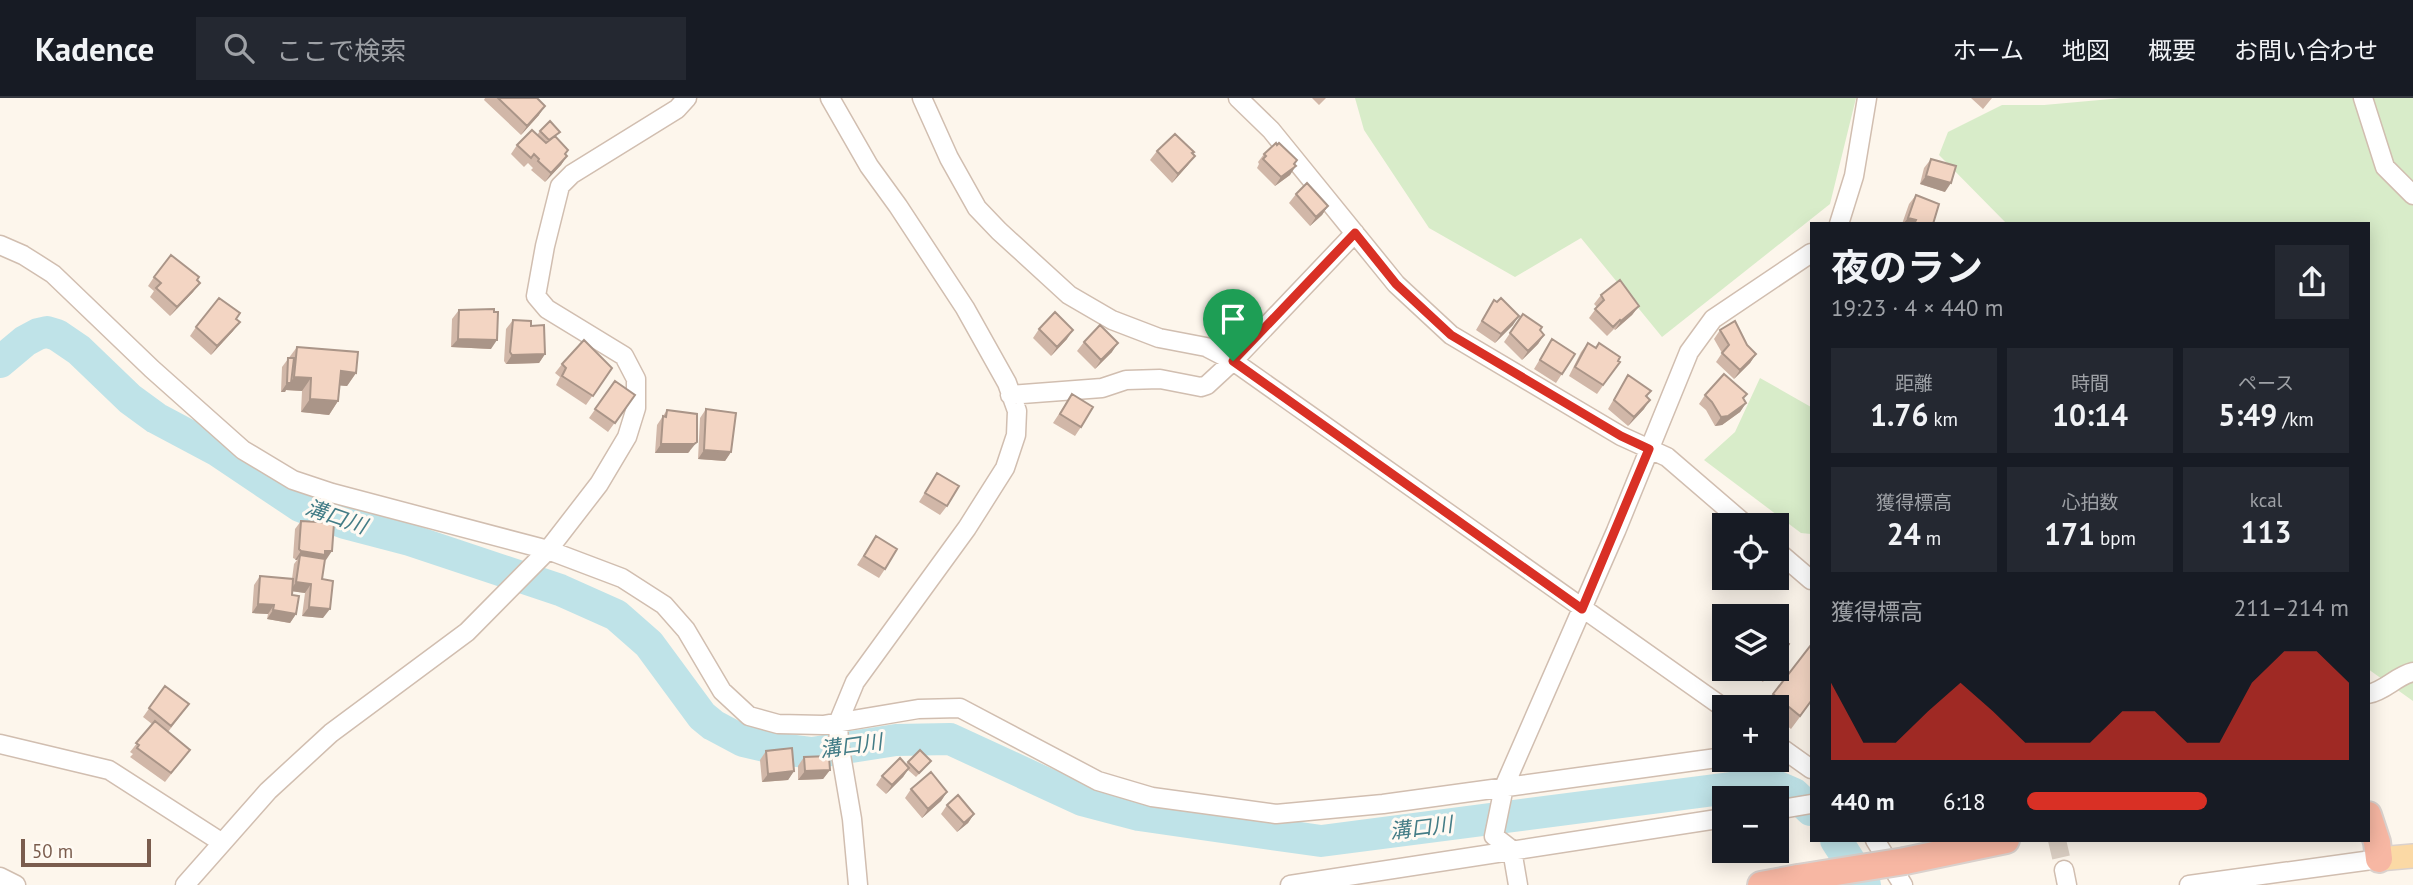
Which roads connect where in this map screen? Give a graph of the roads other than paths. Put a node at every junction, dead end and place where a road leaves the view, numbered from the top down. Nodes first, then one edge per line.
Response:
1 (687, 98) edge
2 (830, 98) edge
3 (922, 98) edge
4 (1238, 98) edge
5 (1867, 98) edge
6 (2363, 98) edge
7 (2413, 195) edge
8 (1840, 222) edge
9 (1355, 233) junction
10 (0, 245) edge
11 (1810, 254) edge
12 (1233, 361) junction
13 (1010, 395) junction
14 (1649, 449) junction
15 (1732, 513) edge
16 (548, 550) junction
17 (1789, 561) edge
18 (1810, 579) edge
19 (1582, 609) junction
20 (2413, 672) edge
21 (2370, 694) edge
22 (1712, 700) edge
23 (838, 723) junction
24 (0, 744) edge
25 (1789, 755) edge
26 (1712, 759) edge
27 (1810, 768) edge
28 (1504, 787) junction
29 (1810, 804) edge
30 (1789, 808) edge
31 (1712, 820) edge
32 (2370, 821) edge
33 (221, 842) junction
34 (1877, 842) edge
35 (1999, 842) edge
36 (1513, 850) junction
37 (2413, 856) edge
38 (2379, 859) junction
39 (1904, 873) edge
40 (0, 877) edge
41 (16, 885) edge
42 (185, 885) edge
43 (858, 885) edge
44 (1290, 885) edge
45 (1518, 885) edge
46 (1761, 885) edge
47 (2189, 885) edge

1 - 16 street
2 - 13 street
3 - 12 street
4 - 9 street
5 - 8 street
6 - 7 street
9 - 12 street
9 - 14 street
10 - 16 street
11 - 14 street
12 - 13 street
12 - 19 street
13 - 23 street
14 - 15 street
14 - 19 street
16 - 23 street
16 - 33 street
17 - 18 street
19 - 22 street
19 - 28 street
20 - 21 street
23 - 28 street
23 - 43 street
24 - 33 street
25 - 27 street
26 - 28 street
28 - 36 street
29 - 30 street
31 - 36 street
32 - 38 highway
33 - 42 street
34 - 39 street
35 - 39 highway
36 - 44 street
36 - 45 street
37 - 38 main road
38 - 47 street
39 - 46 highway, bridge
40 - 41 street

